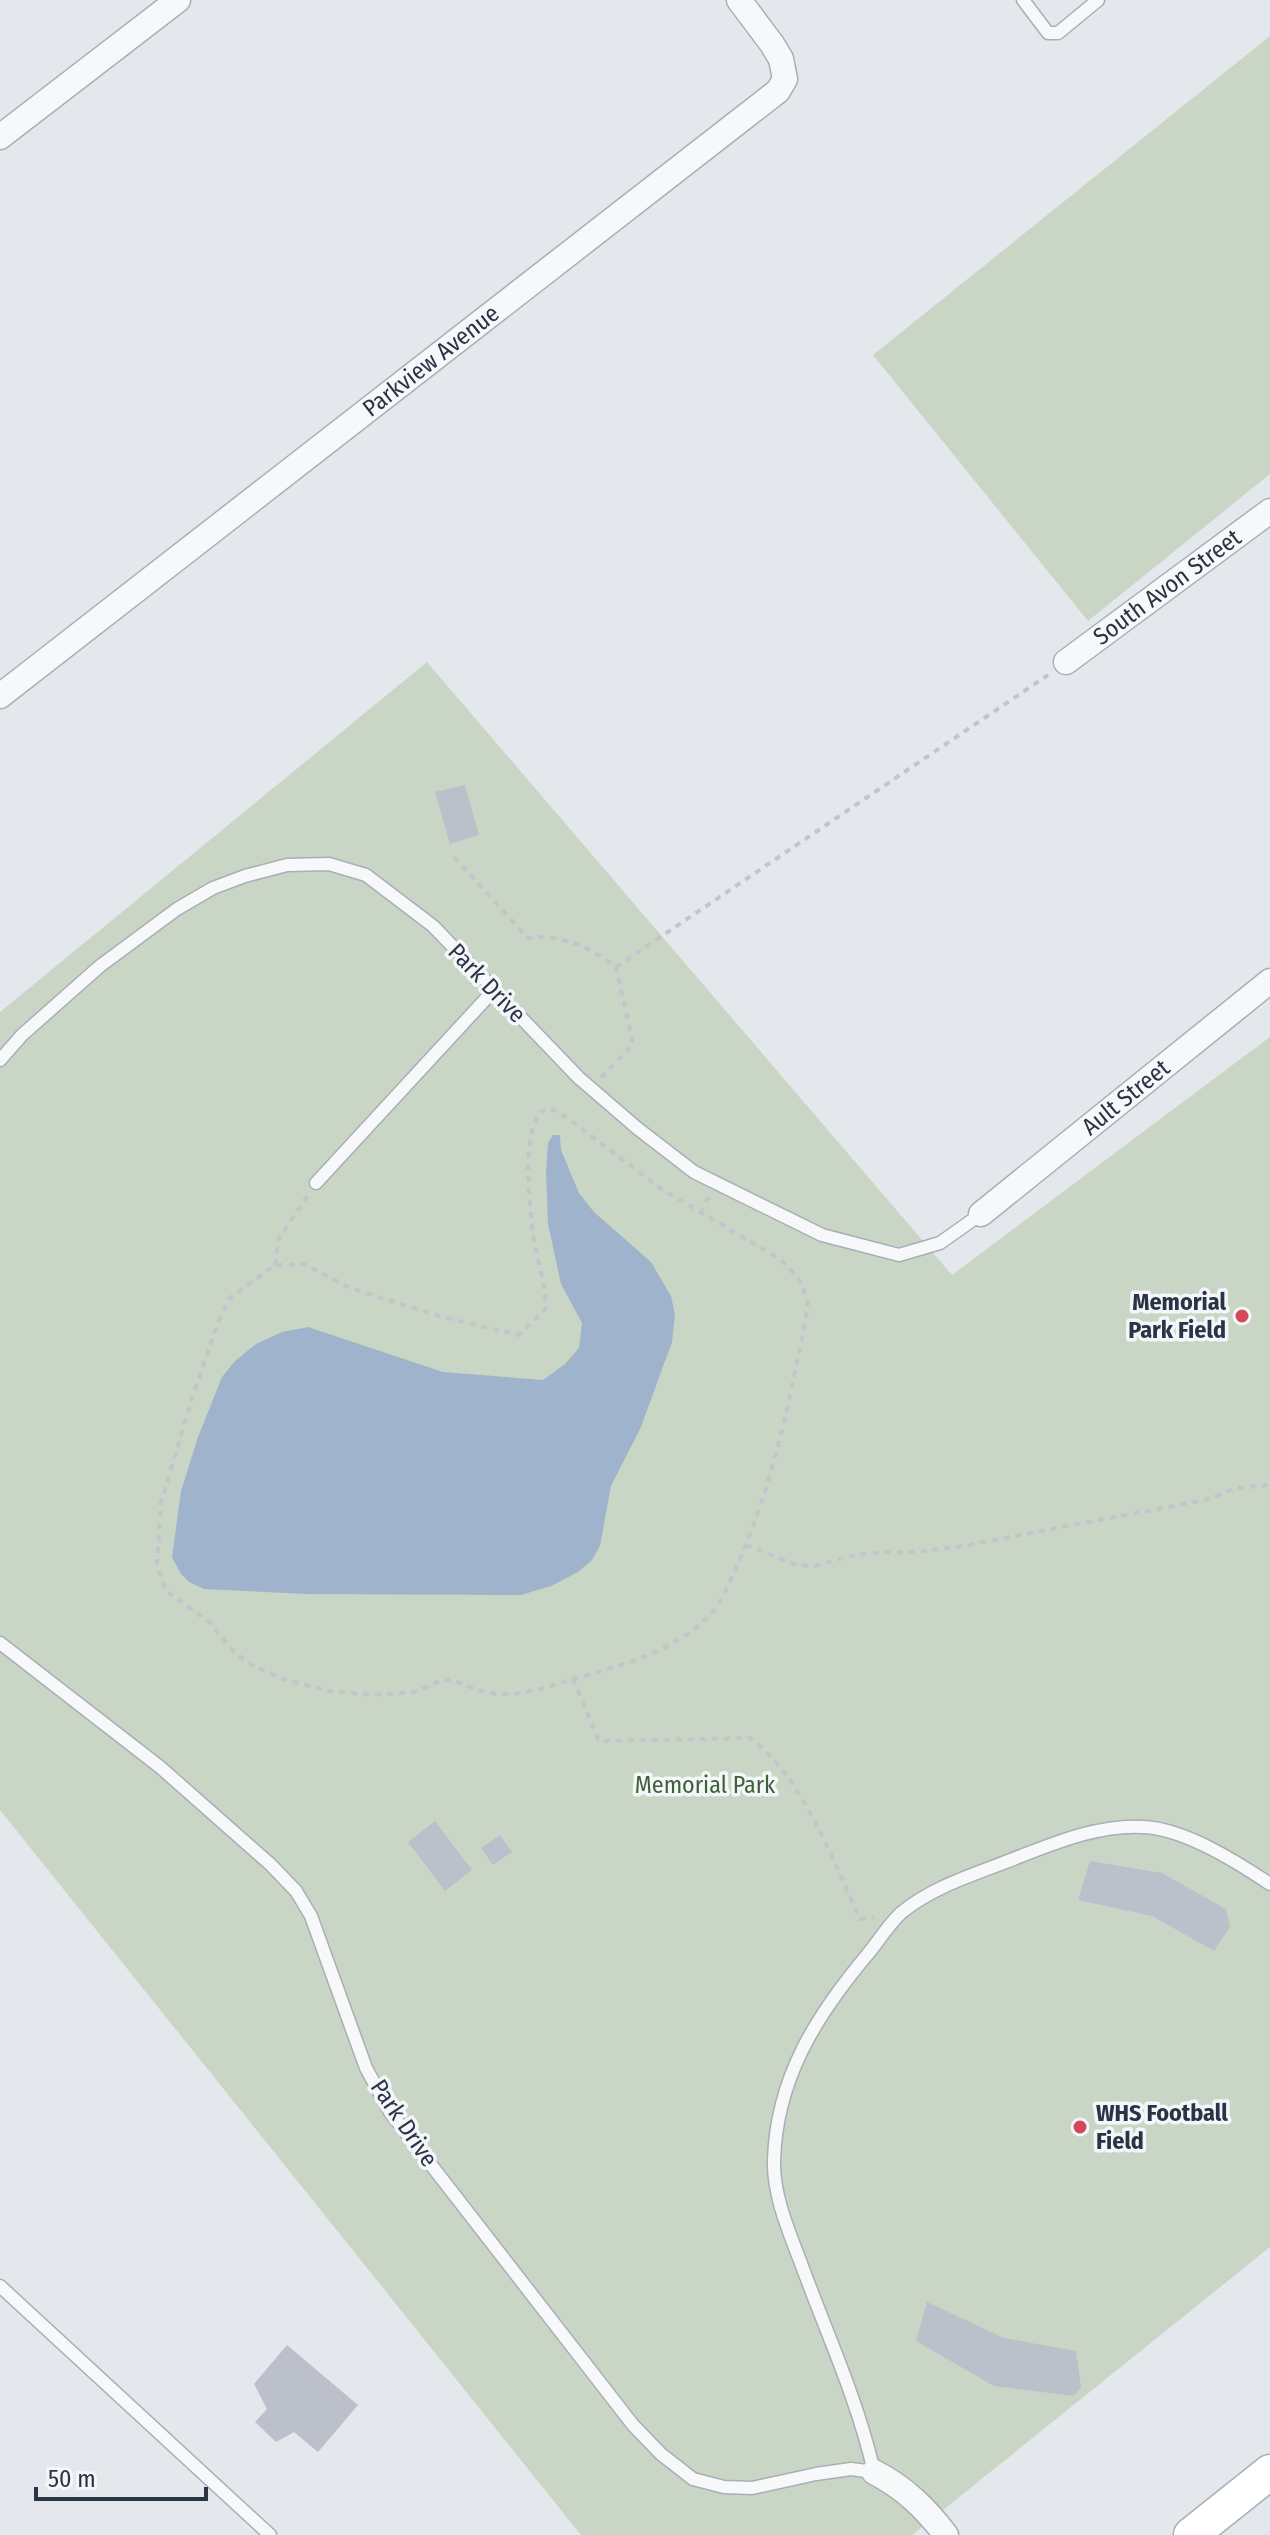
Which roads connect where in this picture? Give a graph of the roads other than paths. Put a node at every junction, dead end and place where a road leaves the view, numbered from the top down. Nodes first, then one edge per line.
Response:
1 (178, 0) edge
2 (739, 0) edge
3 (1023, 0) edge
4 (1098, 0) edge
5 (0, 137) edge
6 (1270, 511) edge
7 (1066, 662) road end
8 (0, 696) edge
9 (1270, 981) edge
10 (494, 990) junction
11 (0, 1060) edge
12 (316, 1183) road end
13 (981, 1214) joint
14 (0, 1643) edge
15 (1270, 1884) edge
16 (0, 2286) edge
17 (874, 2472) junction
18 (1270, 2472) edge
19 (270, 2535) edge
20 (946, 2535) edge
21 (1191, 2535) edge

1 - 5 street
2 - 8 street, Parkview Avenue
3 - 4 lane
6 - 7 street, South Avon Street
9 - 13 street, Ault Street
10 - 11 lane, Park Drive
10 - 12 lane
10 - 13 lane, Park Drive
14 - 17 lane, Park Drive
15 - 17 lane
16 - 19 lane
17 - 20 street
18 - 21 street

